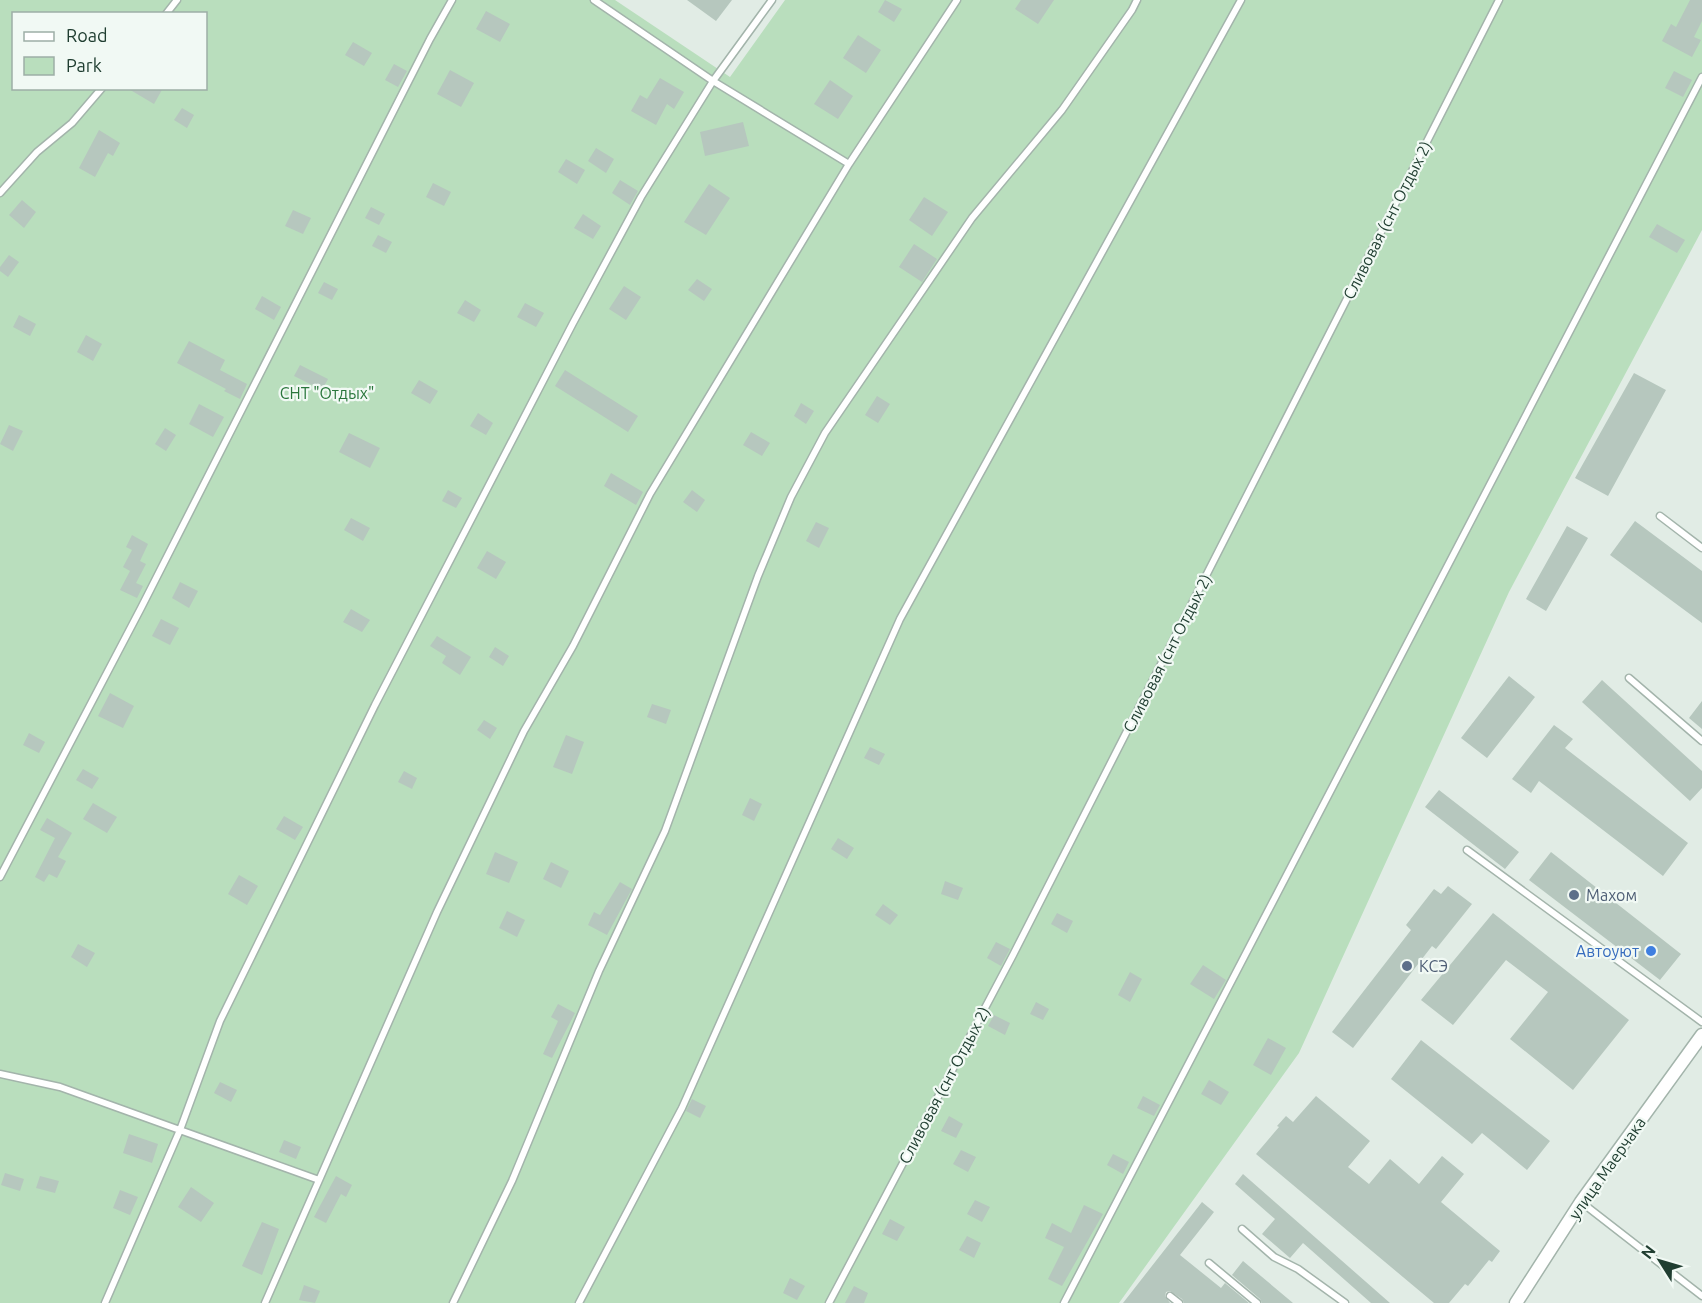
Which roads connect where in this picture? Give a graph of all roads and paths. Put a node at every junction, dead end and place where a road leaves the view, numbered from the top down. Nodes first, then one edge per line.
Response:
1 (177, 0) edge
2 (452, 0) edge
3 (594, 0) edge
4 (772, 0) edge
5 (957, 0) edge
6 (1137, 0) edge
7 (1241, 0) edge
8 (1499, 0) edge
9 (168, 12) edge
10 (1702, 77) edge
11 (713, 81) junction
12 (100, 90) edge
13 (849, 164) junction
14 (0, 193) edge
15 (1660, 516) dead end
16 (1702, 548) edge
17 (1629, 678) dead end
18 (1702, 741) edge
19 (1467, 850) dead end
20 (0, 877) edge
21 (1702, 1022) edge
22 (1702, 1035) edge
23 (0, 1074) edge
24 (180, 1130) junction
25 (319, 1180) junction
26 (1581, 1202) junction
27 (1242, 1229) dead end
28 (1209, 1263) dead end
29 (1170, 1296) dead end
30 (1702, 1296) edge
31 (105, 1303) edge
32 (265, 1303) edge
33 (453, 1303) edge
34 (579, 1303) edge
35 (829, 1303) edge
36 (1064, 1303) edge
37 (1179, 1303) edge
38 (1257, 1303) edge
39 (1345, 1303) edge
40 (1516, 1303) edge

1 - 9 lane
2 - 20 lane
3 - 11 lane
4 - 11 lane
5 - 13 lane
6 - 33 lane
7 - 34 lane
8 - 35 lane, Сливовая (снт Отдых 2)
10 - 36 lane
11 - 13 lane
11 - 24 lane
12 - 14 lane
13 - 25 lane
15 - 16 lane
17 - 18 lane
19 - 21 lane
22 - 26 street, улица Маерчака
23 - 24 lane
24 - 25 lane
24 - 31 lane
25 - 32 lane
26 - 30 lane
26 - 40 street, улица Маерчака
27 - 39 lane
28 - 38 lane
29 - 37 lane

